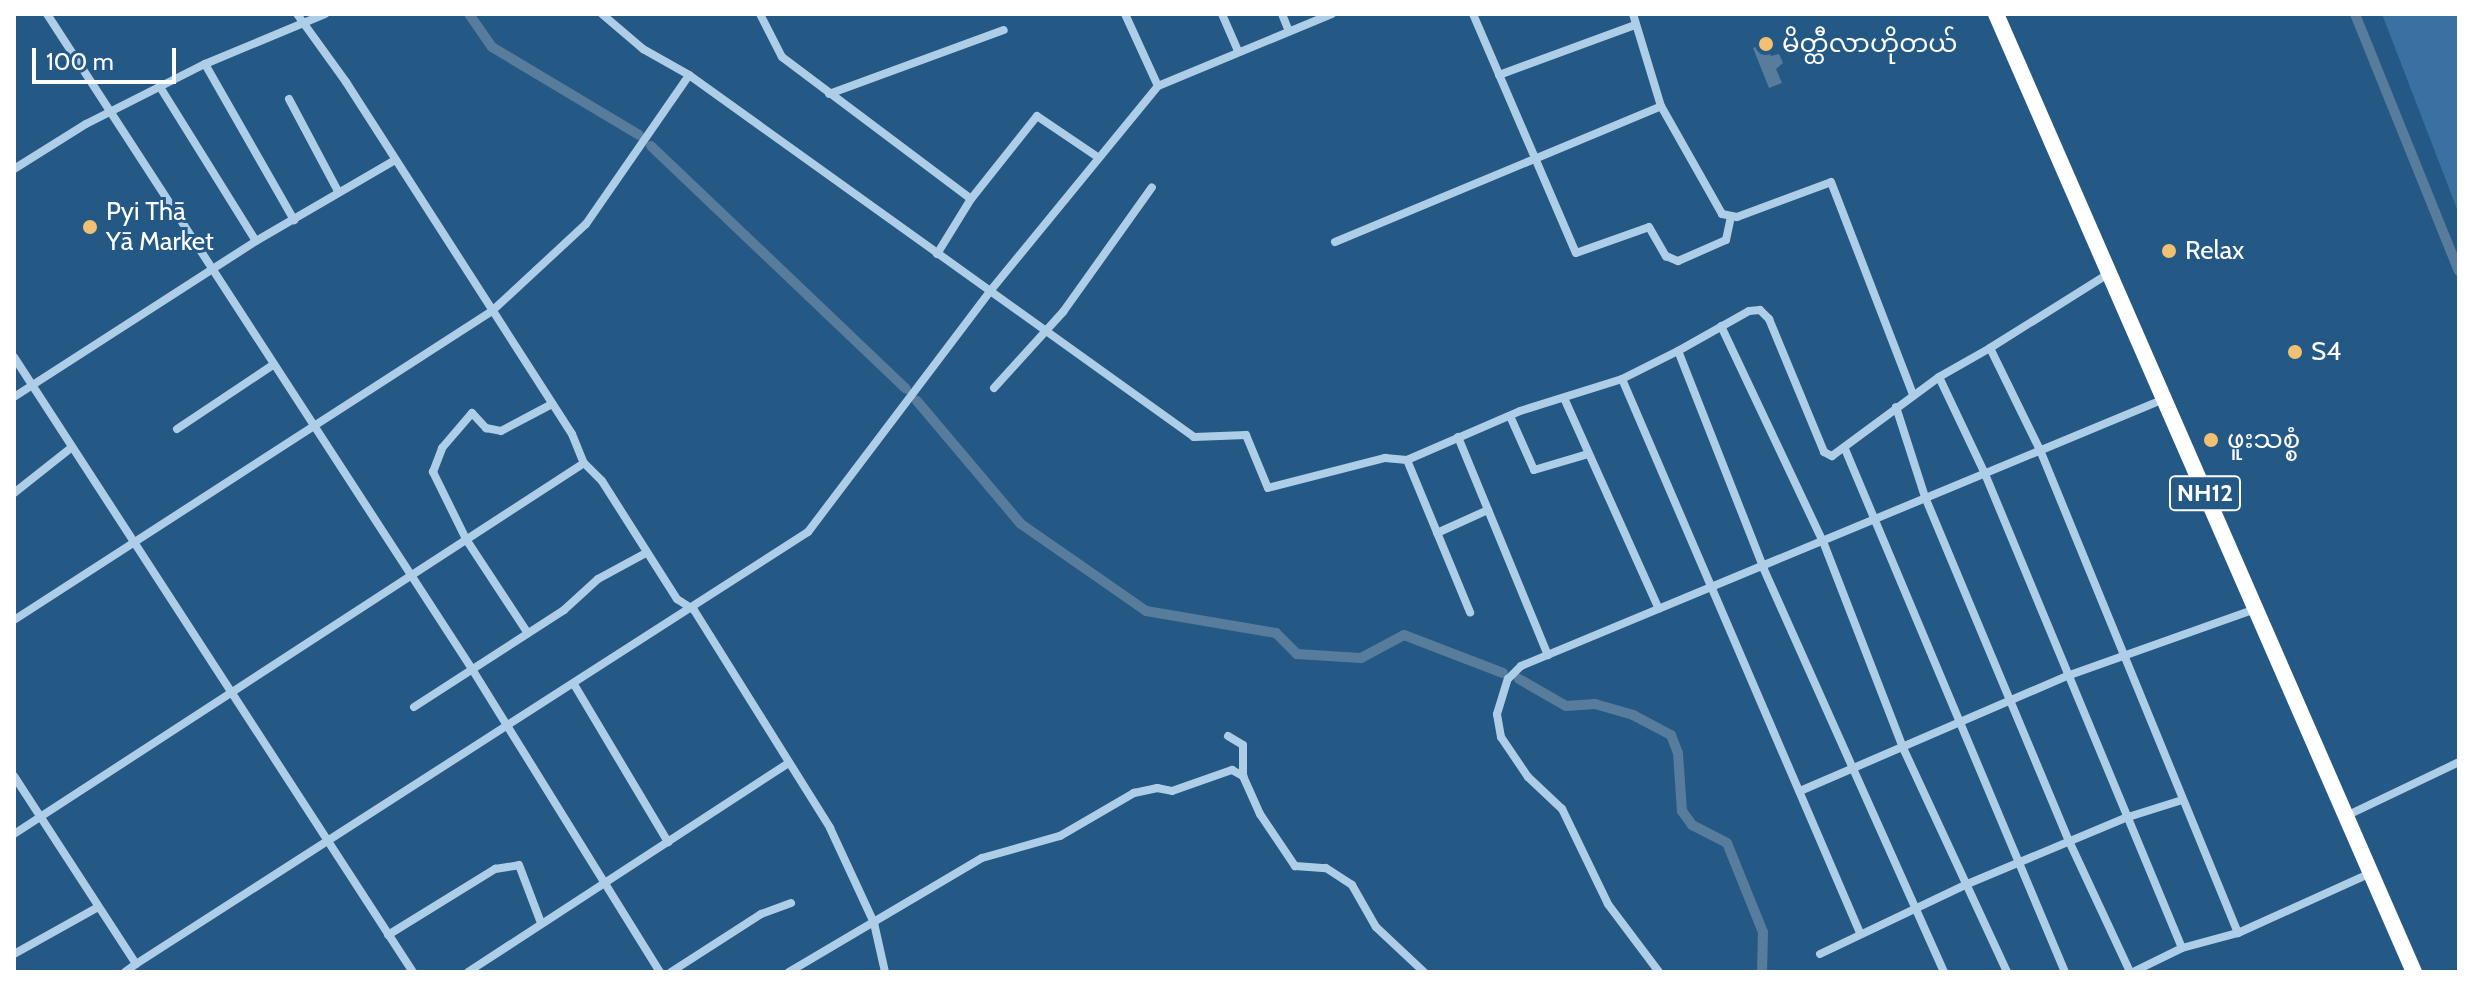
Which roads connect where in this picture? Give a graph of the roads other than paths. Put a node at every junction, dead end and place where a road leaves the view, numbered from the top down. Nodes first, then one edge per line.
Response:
1 (47, 14) edge
2 (325, 14) edge
3 (602, 14) edge
4 (760, 14) edge
5 (1125, 14) edge
6 (1222, 14) edge
7 (1282, 14) edge
8 (1332, 14) edge
9 (1473, 14) edge
10 (1633, 14) edge
11 (1996, 14) edge
12 (300, 18) edge
13 (1635, 25) junction
14 (1004, 30) dead end
15 (1289, 31) junction
16 (1238, 51) junction
17 (205, 64) junction
18 (689, 75) junction
19 (1499, 75) junction
20 (1158, 86) junction
21 (160, 87) junction
22 (829, 94) junction
23 (289, 99) dead end
24 (1661, 106) junction
25 (112, 111) junction
26 (1096, 156) junction
27 (1533, 159) junction
28 (395, 160) junction
29 (14, 169) edge
30 (1152, 187) dead end
31 (338, 191) junction
32 (971, 199) junction
33 (1731, 217) junction
34 (294, 220) junction
35 (256, 241) junction
36 (1335, 242) dead end
37 (937, 254) junction
38 (213, 270) junction
39 (2108, 274) junction
40 (991, 290) junction
41 (492, 311) junction
42 (1721, 326) junction
43 (1044, 328) junction
44 (1990, 348) junction
45 (1678, 351) junction
46 (14, 357) edge
47 (273, 365) junction
48 (1939, 377) junction
49 (1622, 379) junction
50 (32, 385) junction
51 (994, 388) dead end
52 (1913, 394) junction
53 (14, 397) edge
54 (1564, 398) junction
55 (2164, 399) junction
56 (552, 404) junction
57 (1896, 407) junction
58 (1510, 416) junction
59 (312, 428) junction
60 (177, 429) dead end
61 (1458, 437) junction
62 (72, 447) junction
63 (1845, 449) junction
64 (2040, 450) junction
65 (1588, 454) junction
66 (1407, 460) junction
67 (584, 463) junction
68 (1985, 474) junction
69 (14, 493) edge
70 (1925, 497) junction
71 (1488, 510) junction
72 (1873, 520) junction
73 (1437, 533) junction
74 (466, 539) junction
75 (133, 542) junction
76 (1824, 544) junction
77 (646, 553) junction
78 (1764, 569) junction
79 (408, 576) junction
80 (1712, 589) junction
81 (1659, 609) junction
82 (2255, 609) junction
83 (694, 610) junction
84 (1470, 612) dead end
85 (14, 620) edge
86 (527, 632) junction
87 (1548, 655) junction
88 (2122, 658) junction
89 (472, 669) junction
90 (2067, 676) junction
91 (575, 686) junction
92 (231, 692) junction
93 (2013, 703) junction
94 (414, 707) dead end
95 (1963, 725) junction
96 (509, 729) junction
97 (1228, 736) dead end
98 (1904, 750) junction
99 (2459, 762) edge
100 (789, 763) junction
101 (1857, 771) junction
102 (14, 776) edge
103 (1243, 776) junction
104 (1800, 791) junction
105 (2182, 800) junction
106 (2345, 817) junction
107 (39, 818) junction
108 (2125, 818) junction
109 (14, 834) edge
110 (2069, 841) junction
111 (668, 842) junction
112 (329, 844) junction
113 (2021, 864) junction
114 (2371, 873) junction
115 (603, 882) junction
116 (1965, 885) junction
117 (791, 903) dead end
118 (1915, 906) junction
119 (98, 907) junction
120 (541, 923) junction
121 (874, 923) junction
122 (1860, 933) junction
123 (2238, 933) junction
124 (388, 935) junction
125 (2182, 948) junction
126 (14, 954) edge
127 (1820, 954) dead end
128 (136, 964) junction
129 (125, 972) edge
130 (413, 972) edge
131 (468, 972) edge
132 (660, 972) edge
133 (671, 972) edge
134 (789, 972) edge
135 (885, 972) edge
136 (1424, 972) edge
137 (1659, 972) edge
138 (1944, 972) edge
139 (2007, 972) edge
140 (2065, 972) edge
141 (2132, 972) edge
142 (2414, 972) edge

1 - 25 street
2 - 12 street
3 - 18 street
4 - 22 street
5 - 20 street
6 - 16 street
7 - 15 street
8 - 15 street
9 - 19 street
10 - 13 street
11 - 39 highway, NH12
12 - 17 street
12 - 28 street
13 - 19 street
13 - 24 street
14 - 22 street
15 - 16 street
16 - 20 street
17 - 21 street
17 - 34 street
18 - 37 street
18 - 41 street
19 - 27 street
20 - 26 street
21 - 25 street
21 - 35 street
22 - 32 street
23 - 31 street
24 - 27 street
24 - 33 street
25 - 29 street
25 - 38 street
26 - 32 street
26 - 40 street
27 - 33 street
27 - 36 street
28 - 31 street
28 - 41 street
30 - 43 street
31 - 34 street
32 - 37 street
33 - 52 street
34 - 35 street
35 - 38 street
37 - 40 street
38 - 47 street
38 - 50 street
39 - 44 street
39 - 55 highway, NH12
40 - 43 street
40 - 83 street
41 - 56 street
41 - 59 street
42 - 45 street
42 - 63 street
42 - 76 street
43 - 51 street
43 - 66 street
44 - 48 street
44 - 64 street
45 - 49 street
45 - 78 street
46 - 50 street
47 - 59 street
47 - 60 street
48 - 52 street
48 - 68 street
49 - 54 street
49 - 80 street
50 - 53 street
50 - 62 street
52 - 57 street
54 - 58 street
54 - 65 street
55 - 64 street
55 - 82 highway, NH12
56 - 67 street
56 - 74 street
57 - 63 street
57 - 70 street
58 - 61 street
58 - 65 street
59 - 75 street
59 - 79 street
61 - 66 street
61 - 71 street
62 - 69 street
62 - 75 street
63 - 72 street
64 - 68 street
64 - 88 street
65 - 81 street
66 - 73 street
67 - 74 street
67 - 77 street
68 - 70 street
68 - 90 street
70 - 72 street
70 - 93 street
71 - 73 street
71 - 87 street
72 - 76 street
72 - 95 street
73 - 84 street
74 - 79 street
74 - 86 street
75 - 85 street
75 - 92 street
76 - 78 street
76 - 98 street
77 - 83 street
77 - 86 street
78 - 80 street
78 - 101 street
79 - 89 street
79 - 92 street
80 - 81 street
80 - 104 street
81 - 87 street
82 - 88 street
82 - 106 highway, NH12
83 - 91 street
83 - 100 street
86 - 89 street
87 - 137 street
88 - 90 street
88 - 105 street
89 - 94 street
89 - 96 street
90 - 93 street
90 - 108 street
91 - 96 street
91 - 111 street
92 - 107 street
92 - 112 street
93 - 95 street
93 - 110 street
95 - 98 street
95 - 113 street
96 - 112 street
96 - 115 street
97 - 103 street
98 - 101 street
98 - 116 street
99 - 106 street
100 - 111 street
100 - 121 street
101 - 104 street
101 - 118 street
102 - 107 street
103 - 121 street
103 - 136 street
104 - 122 street
105 - 108 street
105 - 123 street
106 - 114 highway, NH12
107 - 109 street
107 - 119 street
108 - 110 street
108 - 125 street
110 - 113 street
110 - 141 street
111 - 115 street
112 - 124 street
112 - 128 street
113 - 116 street
113 - 140 street
114 - 123 street
114 - 142 highway, NH12
115 - 120 street
115 - 132 street
116 - 118 street
116 - 139 street
117 - 133 street
118 - 122 street
118 - 138 street
119 - 126 street
119 - 128 street
120 - 124 street
120 - 131 street
121 - 134 street
121 - 135 street
122 - 127 street
123 - 125 street
124 - 130 street
125 - 141 street
128 - 129 street

